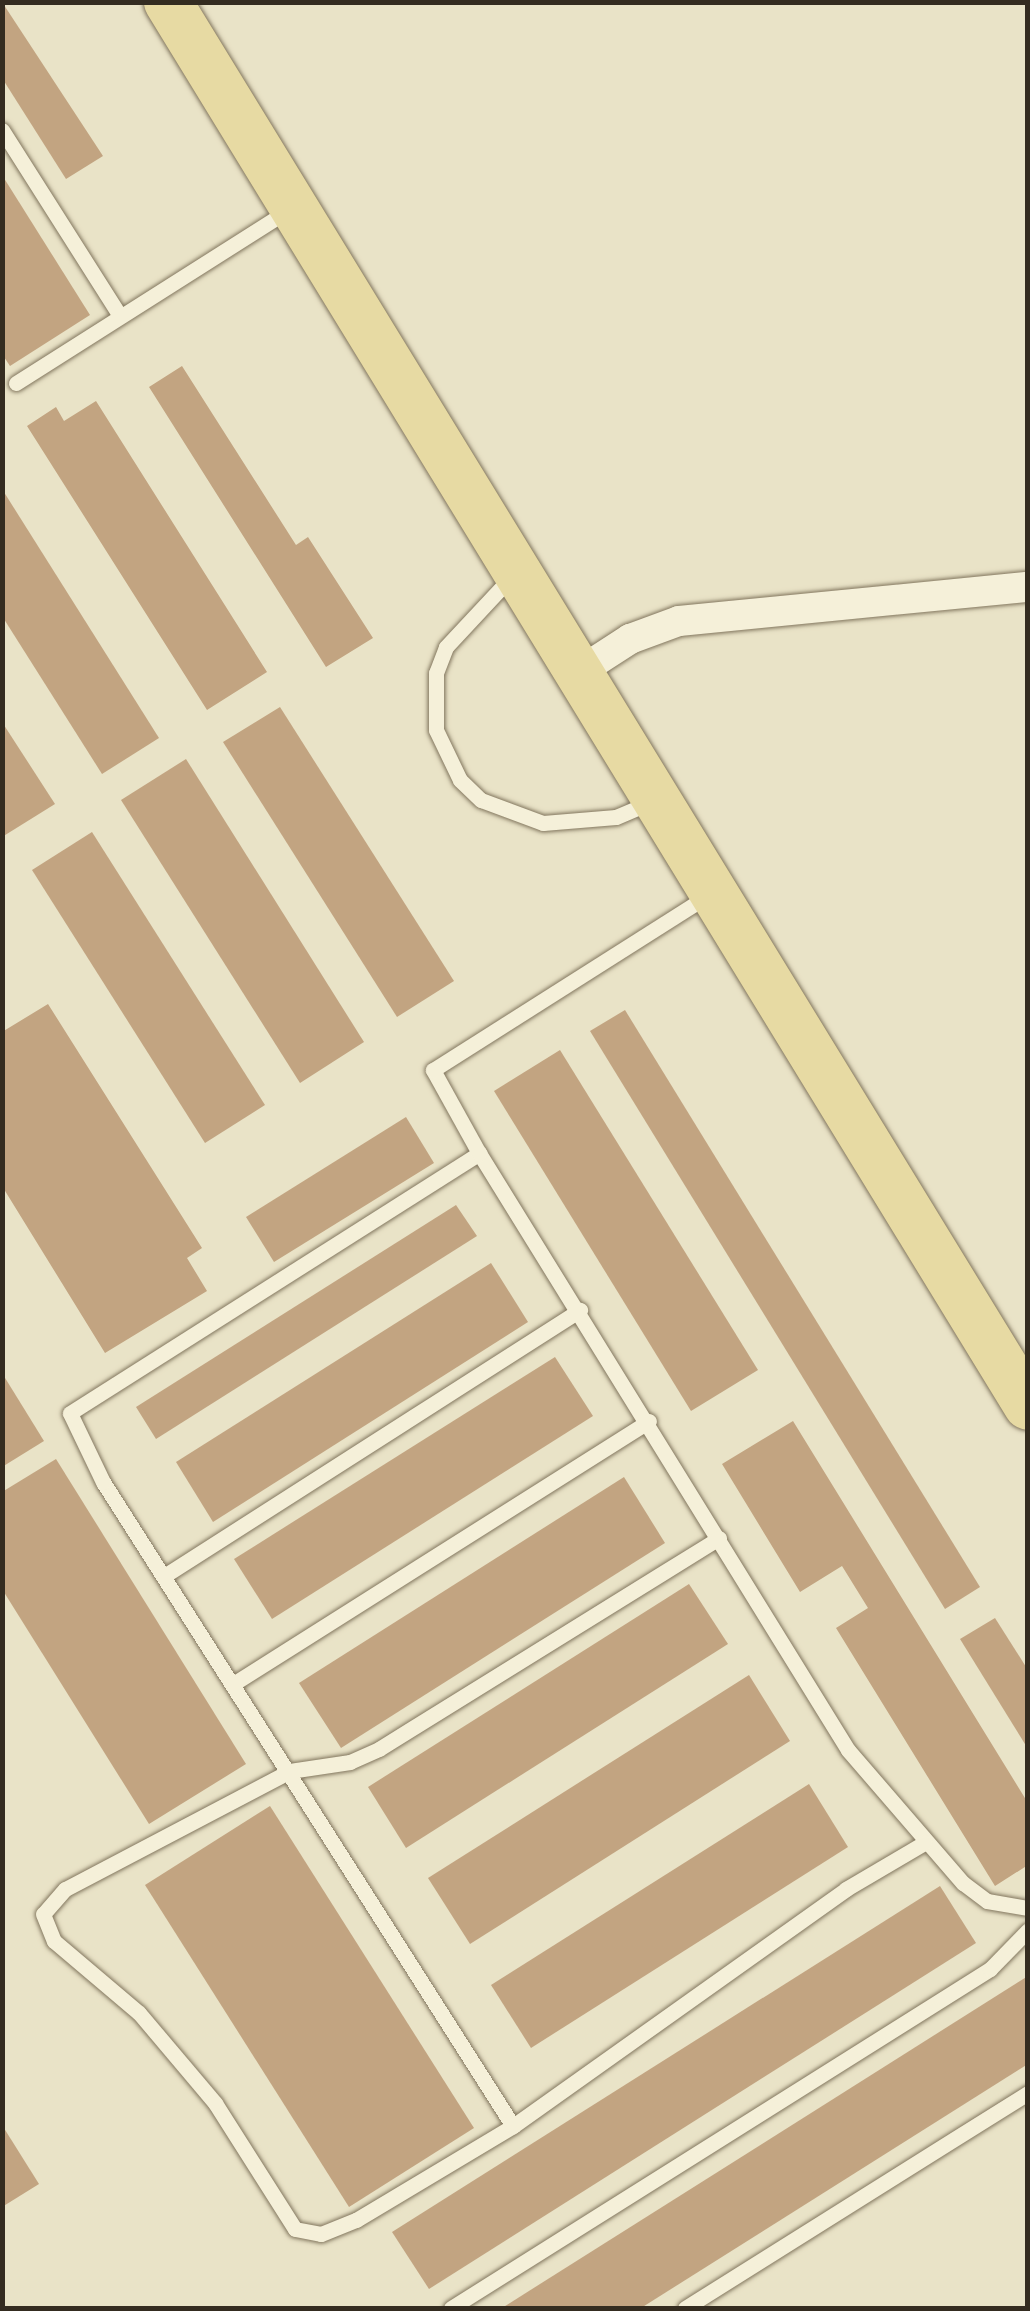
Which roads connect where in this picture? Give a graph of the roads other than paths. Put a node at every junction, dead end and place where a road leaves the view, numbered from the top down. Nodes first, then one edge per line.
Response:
1 (168, 2) edge
2 (2, 130) edge
3 (294, 208) junction
4 (120, 316) junction
5 (16, 384) dead end
6 (516, 571) junction
7 (1028, 587) edge
8 (579, 672) junction
9 (658, 800) junction
10 (714, 892) junction
11 (479, 1153) junction
12 (580, 1310) junction
13 (1028, 1406) edge
14 (649, 1421) junction
15 (719, 1538) junction
16 (164, 1576) junction
17 (234, 1684) junction
18 (290, 1772) junction
19 (924, 1843) junction
20 (1028, 1908) edge
21 (1028, 1930) edge
22 (1028, 2093) edge
23 (513, 2126) junction
24 (451, 2308) edge
25 (684, 2308) edge

1 - 3 main road
2 - 4 lane
3 - 4 lane
3 - 6 main road
4 - 5 lane
6 - 8 main road
6 - 9 lane
7 - 8 street
8 - 9 main road
9 - 10 main road
10 - 11 lane
10 - 13 main road
11 - 12 lane
11 - 16 lane
12 - 14 lane
12 - 16 lane
14 - 15 lane
14 - 17 lane
15 - 18 lane
15 - 19 lane
16 - 17 lane
17 - 18 lane
18 - 23 lane
18 - 23 lane
19 - 20 lane
19 - 23 lane
21 - 24 lane
22 - 25 lane

